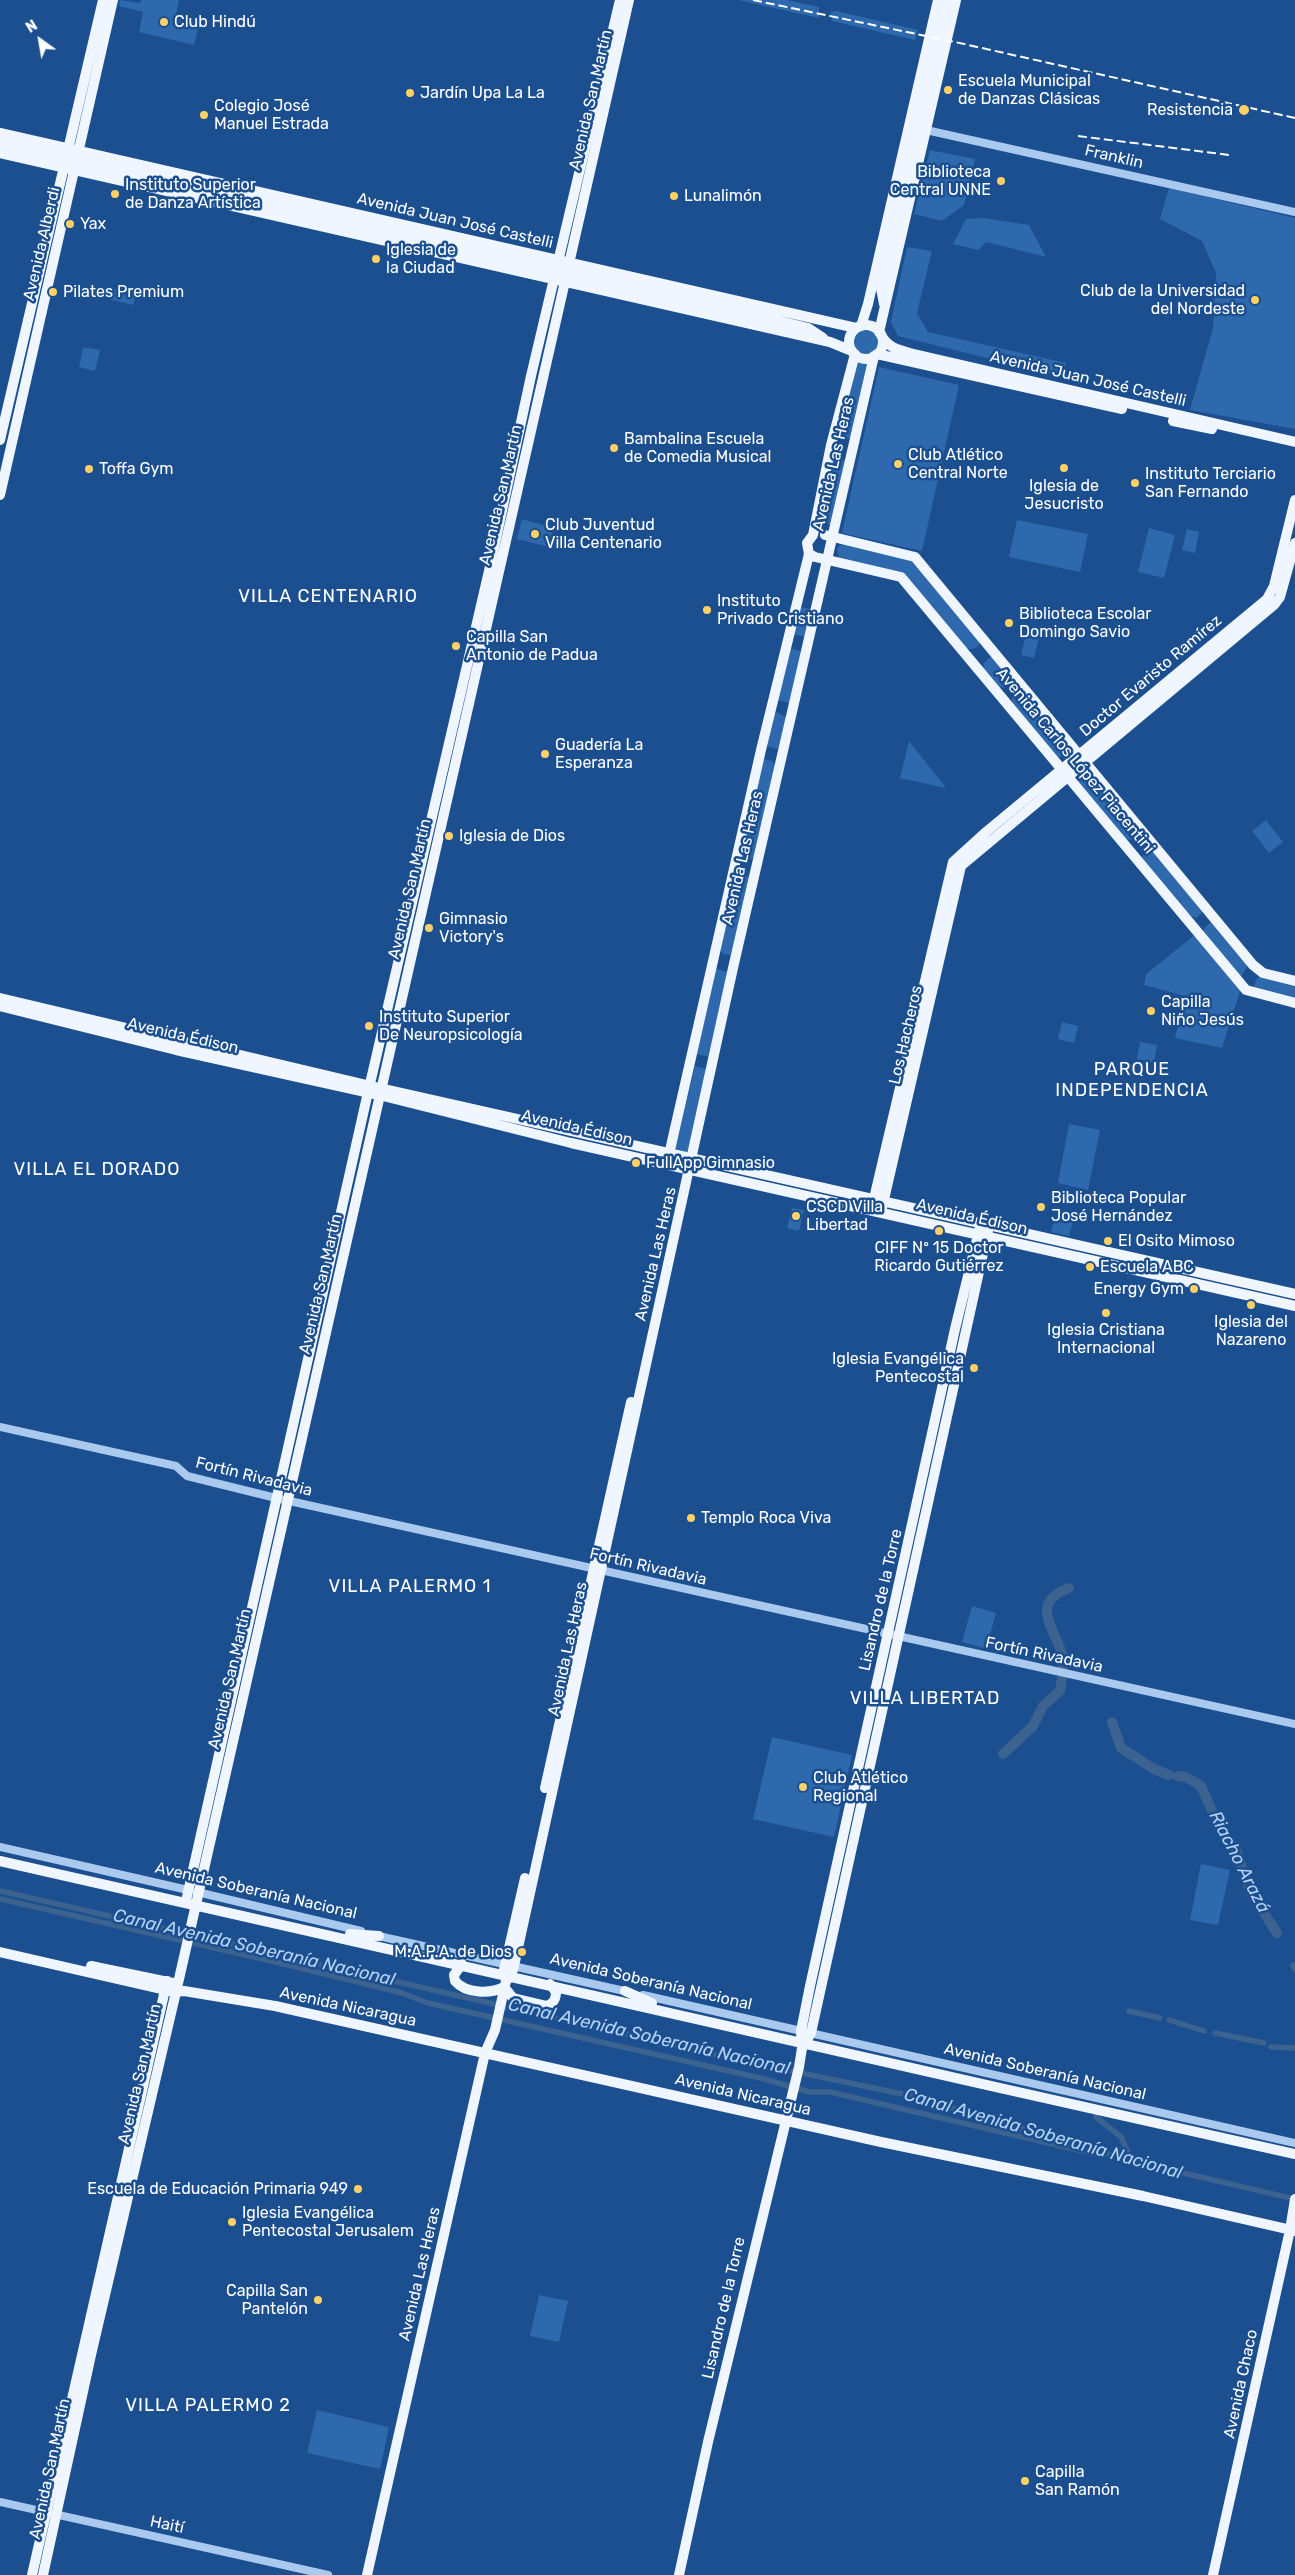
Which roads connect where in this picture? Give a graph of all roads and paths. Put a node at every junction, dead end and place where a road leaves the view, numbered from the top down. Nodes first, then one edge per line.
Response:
1 (103, 0) edge
2 (113, 0) edge
3 (620, 0) edge
4 (629, 0) edge
5 (938, 0) edge
6 (946, 0) edge
7 (956, 0) edge
8 (926, 130) junction
9 (0, 133) edge
10 (0, 143) edge
11 (0, 153) edge
12 (66, 153) junction
13 (73, 162) junction
14 (1295, 212) edge
15 (562, 272) junction
16 (881, 288) junction
17 (868, 304) junction
18 (884, 310) junction
19 (836, 324) junction
20 (858, 327) junction
21 (808, 328) junction
22 (880, 333) junction
23 (830, 342) junction
24 (853, 353) junction
25 (875, 355) junction
26 (0, 440) edge
27 (1295, 442) edge
28 (1295, 448) edge
29 (0, 495) edge
30 (1295, 500) edge
31 (813, 534) junction
32 (1295, 543) edge
33 (827, 548) junction
34 (808, 551) junction
35 (1082, 758) junction
36 (1065, 772) junction
37 (956, 864) joint
38 (1295, 981) edge
39 (0, 998) edge
40 (1295, 1003) edge
41 (0, 1006) edge
42 (375, 1091) junction
43 (670, 1152) junction
44 (691, 1158) junction
45 (667, 1164) junction
46 (688, 1169) junction
47 (877, 1205) junction
48 (984, 1229) junction
49 (1295, 1294) edge
50 (1295, 1306) edge
51 (0, 1427) edge
52 (276, 1498) junction
53 (288, 1500) junction
54 (597, 1570) junction
55 (888, 1634) junction
56 (899, 1636) junction
57 (1295, 1724) edge
58 (0, 1847) edge
59 (0, 1861) edge
60 (193, 1891) junction
61 (191, 1902) junction
62 (322, 1933) junction
63 (379, 1936) junction
64 (0, 1946) edge
65 (0, 1952) edge
66 (462, 1964) junction
67 (507, 1975) junction
68 (550, 1984) junction
69 (173, 1987) junction
70 (625, 1991) junction
71 (672, 2012) junction
72 (804, 2040) junction
73 (485, 2053) junction
74 (785, 2120) junction
75 (1295, 2143) edge
76 (1295, 2154) edge
77 (1294, 2204) edge
78 (1293, 2231) edge
79 (0, 2502) edge
80 (52, 2512) junction
81 (32, 2575) edge
82 (43, 2575) edge
83 (328, 2575) edge
84 (367, 2575) edge
85 (678, 2575) edge
86 (1213, 2575) edge

1 - 12 main road
2 - 13 main road, Avenida Alberdi
3 - 15 main road, Avenida San Martín
4 - 15 main road, Avenida San Martín
5 - 17 main road
6 - 16 main road
7 - 8 main road
8 - 14 street, Franklin
8 - 18 main road
9 - 12 main road
10 - 12 main road
11 - 13 main road
12 - 13 main road
13 - 15 main road, Avenida Juan José Castelli
13 - 26 main road, Avenida Alberdi
13 - 29 main road, Avenida Alberdi
15 - 19 main road, Avenida Juan José Castelli
15 - 21 main road, Avenida Juan José Castelli
15 - 23 main road, Avenida Juan José Castelli
15 - 42 main road, Avenida San Martín
16 - 17 main road
16 - 18 main road
17 - 20 main road
18 - 22 main road
19 - 20 main road, Avenida Juan José Castelli
19 - 21 main road, Avenida Juan José Castelli
20 - 22 main road
20 - 24 main road
21 - 23 main road, Avenida Juan José Castelli
22 - 25 main road
22 - 27 main road, Avenida Juan José Castelli
23 - 24 main road, Avenida Juan José Castelli
24 - 25 main road
24 - 31 main road, Avenida Las Heras
25 - 28 main road, Avenida Juan José Castelli
25 - 33 main road, Avenida Las Heras
30 - 35 main road, Doctor Evaristo Ramírez
31 - 33 main road, Avenida Carlos López Piacentini
31 - 34 main road, Avenida Las Heras
32 - 35 main road, Doctor Evaristo Ramírez
33 - 34 main road, Avenida Carlos López Piacentini
33 - 35 main road, Avenida Carlos López Piacentini
33 - 36 main road, Avenida Carlos López Piacentini
33 - 44 main road, Avenida Las Heras
34 - 43 main road, Avenida Las Heras
35 - 36 main road, Doctor Evaristo Ramírez
35 - 38 main road, Avenida Carlos López Piacentini
36 - 37 main road, Doctor Evaristo Ramírez
36 - 40 main road, Avenida Carlos López Piacentini
37 - 47 main road, Los Hacheros
39 - 42 main road, Avenida Édison
41 - 42 main road, Avenida Édison
42 - 43 main road, Avenida Édison
42 - 45 main road, Avenida Édison
42 - 52 main road, Avenida San Martín
42 - 53 main road, Avenida San Martín
43 - 44 main road, Avenida Édison
43 - 45 main road, Avenida Las Heras
44 - 46 main road, Avenida Las Heras
44 - 47 main road, Avenida Édison
45 - 46 main road, Avenida Édison
46 - 47 main road, Avenida Édison
46 - 54 main road, Avenida Las Heras
47 - 48 main road, Avenida Édison
48 - 49 main road, Avenida Édison
48 - 50 main road, Avenida Édison
48 - 55 main road, Lisandro de la Torre
48 - 56 main road, Lisandro de la Torre
51 - 52 street, Fortín Rivadavia
52 - 53 street, Fortín Rivadavia
52 - 60 main road, Avenida San Martín
53 - 54 street, Fortín Rivadavia
53 - 60 main road, Avenida San Martín
54 - 55 street, Fortín Rivadavia
54 - 67 main road, Avenida Las Heras
55 - 56 street, Fortín Rivadavia
55 - 72 main road, Lisandro de la Torre
56 - 57 street, Fortín Rivadavia
56 - 72 main road, Lisandro de la Torre
58 - 60 street, Avenida Soberanía Nacional
59 - 61 main road, Avenida Soberanía Nacional
60 - 61 main road, Avenida San Martín
60 - 63 street, Avenida Soberanía Nacional
61 - 62 main road, Avenida Soberanía Nacional
61 - 69 main road, Avenida San Martín
62 - 63 main road
62 - 66 main road, Avenida Soberanía Nacional
63 - 67 street, Avenida Soberanía Nacional
64 - 69 main road, Avenida Nicaragua
65 - 69 main road, Avenida Nicaragua
66 - 67 main road, Avenida Soberanía Nacional
66 - 67 main road
67 - 68 main road, Avenida Soberanía Nacional
67 - 68 main road
67 - 70 street, Avenida Soberanía Nacional
67 - 73 main road, Avenida Las Heras
68 - 71 main road, Avenida Soberanía Nacional
69 - 73 main road, Avenida Nicaragua
69 - 80 main road, Avenida San Martín
70 - 71 main road
70 - 72 street, Avenida Soberanía Nacional
71 - 72 main road, Avenida Soberanía Nacional
72 - 74 main road, Lisandro de la Torre
72 - 75 street, Avenida Soberanía Nacional
72 - 76 main road, Avenida Soberanía Nacional
73 - 74 main road, Avenida Nicaragua
73 - 84 main road, Avenida Las Heras
74 - 78 main road, Avenida Nicaragua
74 - 85 main road, Lisandro de la Torre
77 - 78 main road, Avenida Chaco
78 - 86 main road, Avenida Chaco
79 - 80 street, Haití
80 - 81 main road, Avenida San Martín
80 - 82 main road, Avenida San Martín
80 - 83 street, Haití

